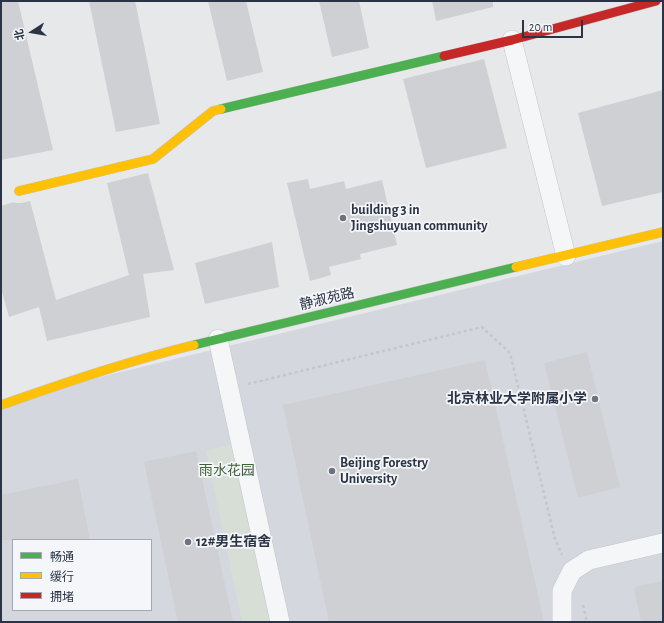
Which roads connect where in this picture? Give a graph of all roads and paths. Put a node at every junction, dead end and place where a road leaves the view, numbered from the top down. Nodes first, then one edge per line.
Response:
1 (656, 1) edge
2 (512, 40) junction
3 (19, 191) dead end
4 (663, 232) edge
5 (566, 256) junction
6 (218, 339) junction
7 (228, 390) junction
8 (1, 404) edge
9 (663, 543) edge
10 (572, 571) junction
11 (582, 600) dead end
12 (280, 622) edge
13 (562, 622) edge
14 (587, 622) edge

1 - 2 street
2 - 3 street
2 - 5 street
4 - 5 street, 静淑苑路
5 - 6 street, 静淑苑路
6 - 7 street
6 - 8 street, 静淑苑路
7 - 10 path
7 - 12 street
9 - 10 street
10 - 13 street
11 - 14 path

